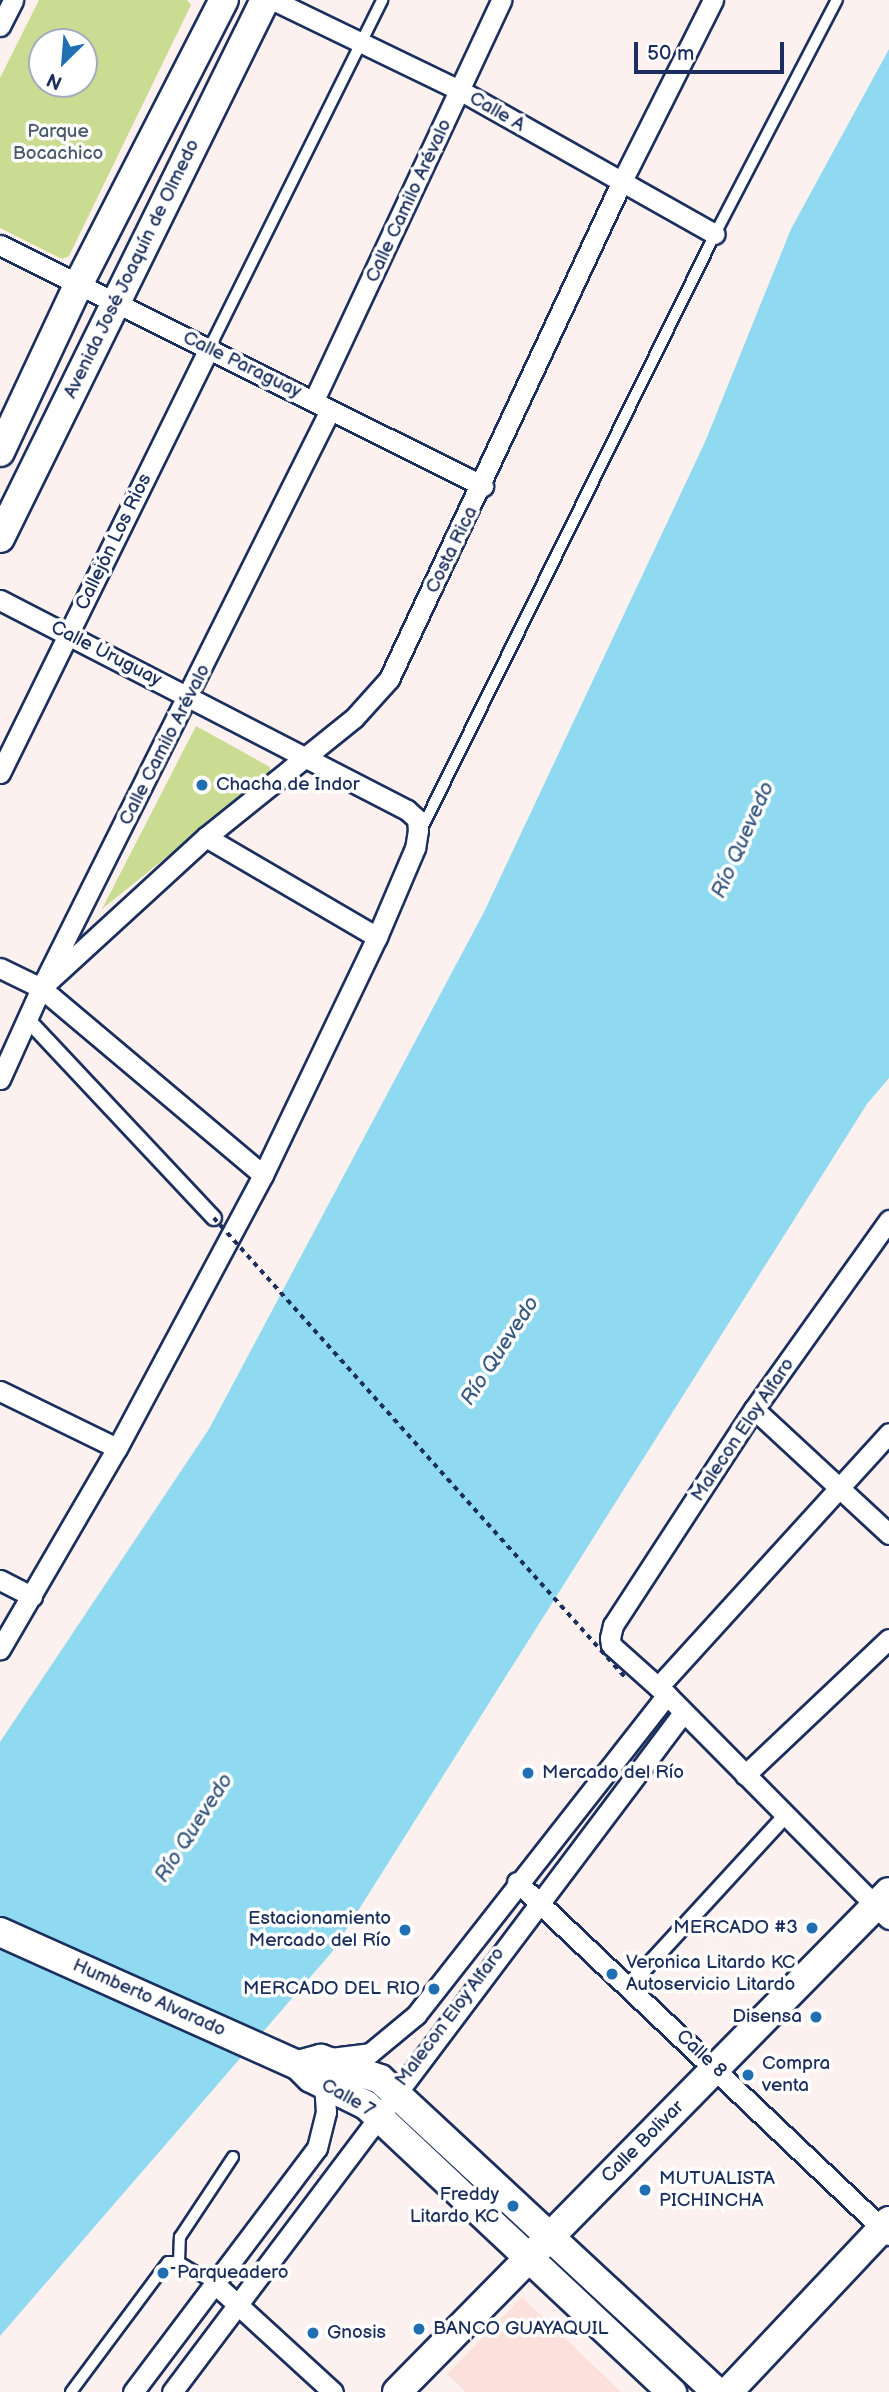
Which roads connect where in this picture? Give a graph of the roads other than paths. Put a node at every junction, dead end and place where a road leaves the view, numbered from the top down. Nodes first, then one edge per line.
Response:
1 (13, 0) edge
2 (224, 0) edge
3 (265, 0) edge
4 (273, 0) edge
5 (382, 0) edge
6 (501, 0) edge
7 (713, 0) edge
8 (837, 0) edge
9 (0, 26) edge
10 (360, 45) junction
11 (461, 91) junction
12 (621, 183) junction
13 (715, 234) junction
14 (0, 245) edge
15 (79, 283) junction
16 (115, 303) junction
17 (209, 349) junction
18 (322, 405) junction
19 (0, 452) edge
20 (483, 486) junction
21 (0, 538) edge
22 (0, 600) edge
23 (68, 635) junction
24 (190, 696) junction
25 (306, 758) junction
26 (0, 773) edge
27 (206, 837) junction
28 (418, 837) junction
29 (377, 937) junction
30 (0, 968) edge
31 (41, 988) junction
32 (27, 1019) junction
33 (0, 1079) edge
34 (263, 1175) junction
35 (214, 1218) road end
36 (888, 1223) edge
37 (0, 1391) edge
38 (754, 1409) junction
39 (889, 1433) edge
40 (117, 1448) junction
41 (841, 1486) junction
42 (889, 1534) edge
43 (0, 1580) edge
44 (32, 1596) junction
45 (889, 1639) edge
46 (0, 1649) edge
47 (663, 1691) junction
48 (683, 1713) junction
49 (745, 1775) junction
50 (785, 1816) junction
51 (517, 1882) junction
52 (539, 1901) junction
53 (885, 1906) edge
54 (0, 1932) edge
55 (628, 1987) junction
56 (402, 2029) junction
57 (428, 2046) junction
58 (307, 2066) junction
59 (717, 2068) junction
60 (387, 2103) junction
61 (233, 2157) dead end
62 (888, 2228) edge
63 (548, 2235) junction
64 (526, 2259) junction
65 (178, 2262) junction
66 (215, 2284) junction
67 (239, 2306) junction
68 (71, 2392) edge
69 (133, 2392) edge
70 (172, 2392) edge
71 (333, 2392) edge
72 (397, 2392) edge
73 (672, 2392) edge
74 (717, 2392) edge
75 (728, 2392) edge

1 - 9 street
2 - 15 main road, Avenida José Joaquín de Olmedo
3 - 16 main road, Avenida José Joaquín de Olmedo
4 - 10 street, Calle A
5 - 10 lane
6 - 11 street, Calle Camilo Arévalo
7 - 12 street, Costa Rica
8 - 13 lane
10 - 11 street, Calle A
10 - 17 lane
11 - 12 street, Calle A
11 - 18 street, Calle Camilo Arévalo
12 - 13 street, Calle A
12 - 20 street, Costa Rica
13 - 28 lane
14 - 15 street, Calle Paraguay
15 - 16 street, Calle Paraguay
15 - 19 main road, Avenida José Joaquín de Olmedo
16 - 17 street, Calle Paraguay
16 - 21 main road, Avenida José Joaquín de Olmedo
17 - 18 street, Calle Paraguay
17 - 23 street, Callejón Los Rios
18 - 20 street, Calle Paraguay
18 - 24 street, Calle Camilo Arévalo
20 - 25 street, Costa Rica
22 - 23 street, Calle Uruguay
23 - 24 street, Calle Uruguay
23 - 26 street, Callejón Los Rios
24 - 25 street, Calle Uruguay
24 - 31 street, Calle Camilo Arévalo
25 - 27 street, Costa Rica
25 - 28 street, Calle Uruguay
27 - 29 street
27 - 31 street, Costa Rica
28 - 29 street
29 - 34 street
30 - 31 street
31 - 32 street, Calle Camilo Arévalo
31 - 34 street
32 - 33 street, Calle Camilo Arévalo
32 - 35 street
34 - 40 street
36 - 38 street, Malecon Eloy Alfaro
37 - 40 street
38 - 41 street
38 - 47 street, Malecon Eloy Alfaro
39 - 41 street, Malecon Eloy Alfaro
40 - 44 street
41 - 42 street
41 - 47 street, Malecon Eloy Alfaro
43 - 44 street
44 - 46 street
45 - 49 street
47 - 48 street
47 - 51 street, Malecon Eloy Alfaro
48 - 49 street
48 - 52 street, Malecon Eloy Alfaro
49 - 50 street
50 - 53 street
50 - 55 street
51 - 52 street, Calle 8
51 - 56 street, Malecon Eloy Alfaro
52 - 55 street, Calle 8
52 - 57 street, Malecon Eloy Alfaro
53 - 59 main road, Calle Bolivar
54 - 58 main road, Humberto Alvarado
55 - 59 street, Calle 8
56 - 57 street
56 - 58 street, Malecon Eloy Alfaro
57 - 60 street, Malecon Eloy Alfaro
58 - 60 main road, Calle 7
58 - 66 street
59 - 62 street, Calle 8
59 - 63 main road, Calle Bolivar
60 - 63 main road, Calle 7
60 - 64 main road, Calle 7
60 - 67 street, Malecon Eloy Alfaro
61 - 65 lane
62 - 75 main road
63 - 64 main road, Calle Bolivar
63 - 74 main road, Calle 7
64 - 72 main road, Calle Bolivar
64 - 73 main road, Calle 7
65 - 66 lane
65 - 68 lane
66 - 67 street
66 - 69 street
67 - 70 street, Malecon Eloy Alfaro
67 - 71 street

